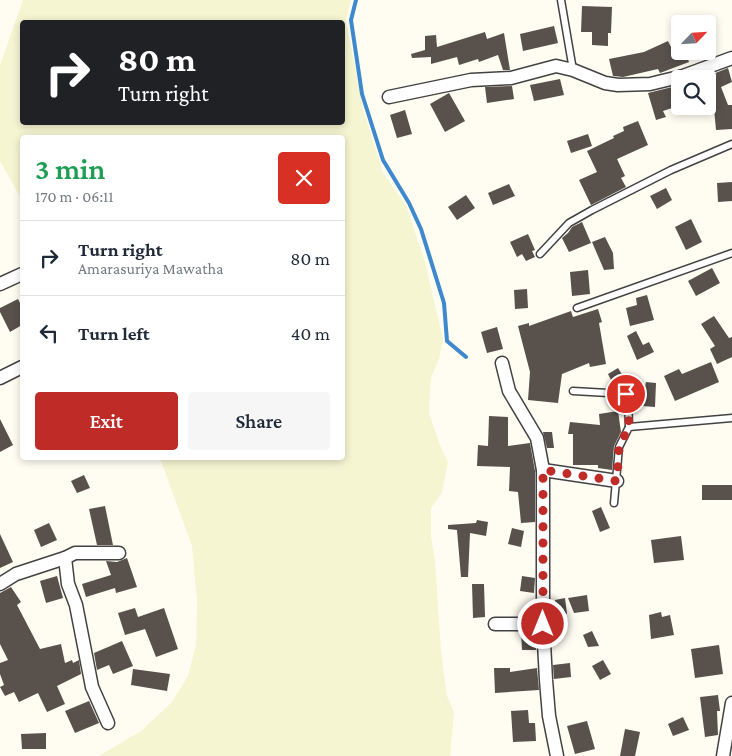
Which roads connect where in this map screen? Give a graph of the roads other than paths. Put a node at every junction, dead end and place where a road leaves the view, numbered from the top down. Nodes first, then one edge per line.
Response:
1 (561, 0) edge
2 (732, 58) edge
3 (573, 70) junction
4 (388, 97) dead end
5 (732, 144) edge
6 (732, 253) edge
7 (540, 254) dead end
8 (20, 275) edge
9 (0, 284) edge
10 (577, 308) dead end
11 (502, 363) dead end
12 (20, 368) edge
13 (0, 378) edge
14 (573, 391) dead end
15 (732, 418) edge
16 (629, 427) junction
17 (543, 470) junction
18 (617, 481) junction
19 (614, 503) dead end
20 (119, 553) dead end
21 (65, 558) junction
22 (0, 584) edge
23 (495, 624) dead end
24 (543, 624) junction
25 (732, 703) edge
26 (108, 723) dead end
27 (557, 756) edge
28 (723, 756) edge

1 - 3 lane
2 - 3 street
3 - 4 street
5 - 7 lane
6 - 10 lane
8 - 9 street
11 - 17 street
12 - 13 street
14 - 16 lane
15 - 16 lane
16 - 18 lane
17 - 18 street
17 - 24 street
18 - 19 lane
20 - 21 street
21 - 22 street
21 - 26 street
23 - 24 street
24 - 27 street
25 - 28 street

